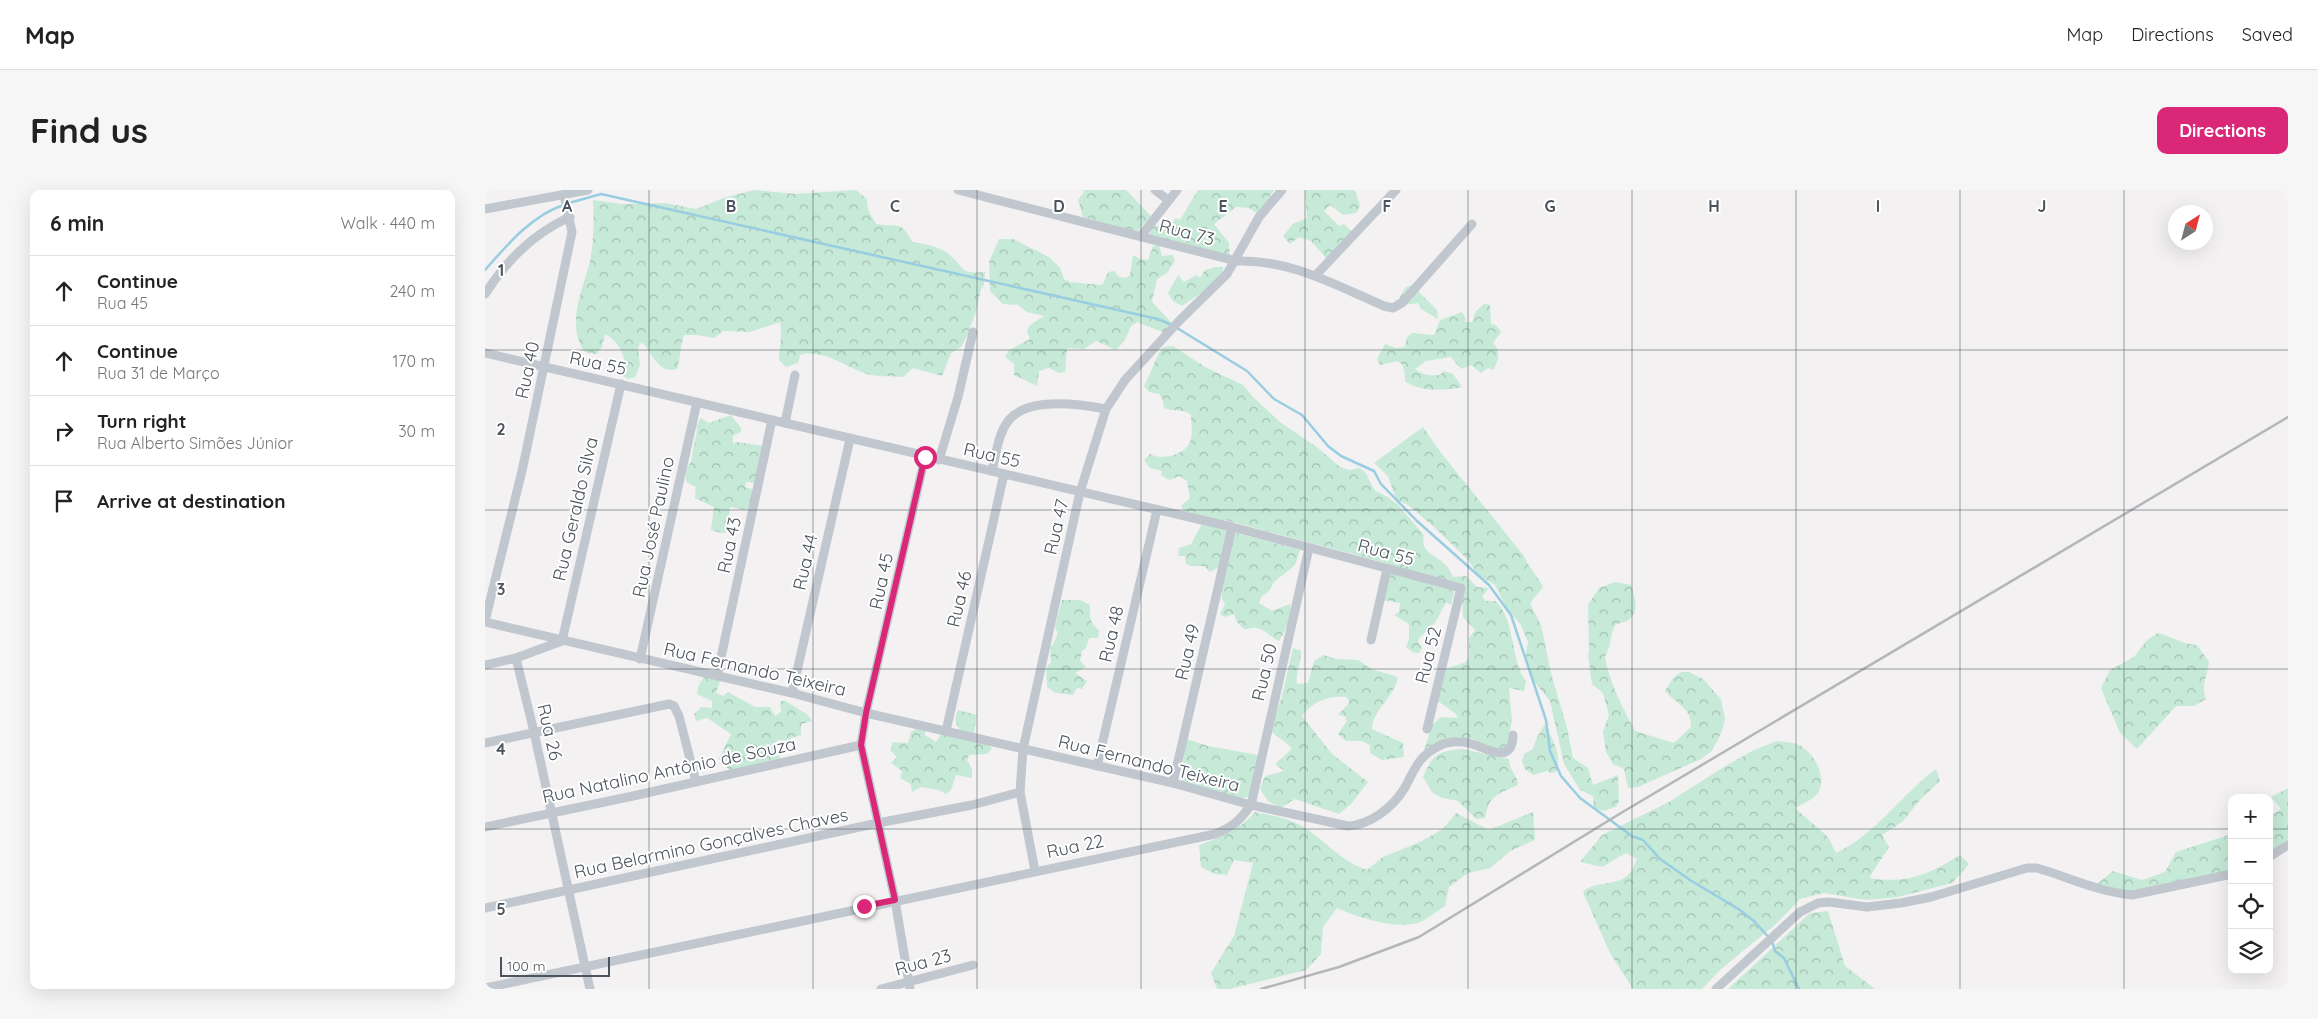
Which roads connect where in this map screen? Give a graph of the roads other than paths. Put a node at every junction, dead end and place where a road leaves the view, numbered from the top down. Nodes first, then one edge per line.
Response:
1 (588, 190) edge
2 (959, 190) edge
3 (1155, 190) edge
4 (1177, 190) edge
5 (1282, 190) edge
6 (1396, 190) edge
7 (565, 199) junction
8 (1169, 200) junction
9 (485, 209) edge
10 (570, 215) junction
11 (1472, 224) dead end
12 (1141, 236) junction
13 (1235, 261) junction
14 (1316, 275) junction
15 (485, 294) edge
16 (973, 332) dead end
17 (485, 353) edge
18 (545, 368) junction
19 (795, 375) dead end
20 (621, 384) junction
21 (697, 402) junction
22 (1106, 410) junction
23 (772, 420) junction
24 (785, 423) junction
25 (850, 439) junction
26 (925, 457) junction
27 (939, 460) junction
28 (992, 471) junction
29 (1004, 474) junction
30 (1081, 492) junction
31 (1157, 510) junction
32 (1232, 527) junction
33 (1309, 548) junction
34 (1387, 569) junction
35 (1461, 588) joint
36 (485, 622) edge
37 (1371, 640) dead end
38 (562, 641) junction
39 (516, 658) junction
40 (640, 659) junction
41 (485, 665) edge
42 (717, 676) junction
43 (792, 693) junction
44 (866, 713) junction
45 (1427, 729) dead end
46 (947, 731) junction
47 (534, 732) junction
48 (1513, 734) dead end
49 (485, 743) edge
50 (861, 745) junction
51 (1023, 750) junction
52 (1097, 766) junction
53 (696, 782) junction
54 (1173, 783) junction
55 (1020, 792) junction
56 (1251, 805) junction
57 (551, 812) junction
58 (879, 823) junction
59 (485, 827) edge
60 (2288, 845) edge
61 (2273, 854) edge
62 (1035, 872) junction
63 (2228, 875) edge
64 (569, 890) junction
65 (895, 900) junction
66 (485, 908) edge
67 (973, 965) dead end
68 (585, 966) junction
69 (910, 986) edge
70 (485, 988) edge
71 (590, 989) edge
72 (881, 989) edge
73 (1716, 989) edge

1 - 7 street
2 - 12 street, Rua 73
3 - 8 street
4 - 8 street
5 - 13 street, Rua 47
6 - 14 street
7 - 9 street
7 - 10 street, Rua 40
8 - 12 street
10 - 15 street
10 - 18 street, Rua 40
11 - 14 street, Rua 73
12 - 13 street, Rua 73
13 - 14 street, Rua 73
13 - 22 street, Rua 47
16 - 27 street
17 - 18 street, Rua 55
18 - 20 street, Rua 55
18 - 36 street, Rua 40
19 - 24 street
20 - 21 street, Rua 55
20 - 38 street, Rua Geraldo Silva
21 - 23 street, Rua 55
21 - 40 street, Rua José Paulino
22 - 28 street
22 - 30 street, Rua 47
23 - 24 street, Rua 55
23 - 42 street, Rua 43
24 - 25 street, Rua 55
25 - 26 street, Rua 55
25 - 43 street, Rua 44
26 - 27 street, Rua 55
26 - 44 street, Rua 45
27 - 28 street, Rua 55
28 - 29 street, Rua 55
29 - 30 street, Rua 55
29 - 46 street, Rua 46
30 - 31 street, Rua 55
30 - 51 street, Rua 47
31 - 32 street, Rua 55
31 - 52 street, Rua 48
32 - 33 street, Rua 55
32 - 54 street, Rua 49
33 - 34 street, Rua 55
33 - 56 street, Rua 50
34 - 35 street, Rua 55
34 - 37 street
35 - 45 street, Rua 52
36 - 38 street, Rua Fernando Teixeira
38 - 39 street
38 - 40 street, Rua Fernando Teixeira
39 - 41 street
39 - 47 street, Rua 26
40 - 42 street, Rua Fernando Teixeira
42 - 43 street, Rua Fernando Teixeira
43 - 44 street, Rua Fernando Teixeira
44 - 46 street, Rua Fernando Teixeira
44 - 50 street, Rua 45
46 - 51 street, Rua Fernando Teixeira
47 - 49 street
47 - 53 street
47 - 57 street, Rua 26
48 - 56 street, Rua Fernando Teixeira
50 - 53 street, Rua Natalino Antônio de Souza
50 - 58 street
51 - 52 street, Rua Fernando Teixeira
51 - 55 street
52 - 54 street, Rua Fernando Teixeira
53 - 57 street, Rua Natalino Antônio de Souza
54 - 56 street, Rua Fernando Teixeira
55 - 58 street, Rua Belarmino Gonçalves Chaves
55 - 62 street
56 - 62 street, Rua 22
57 - 59 street, Rua Natalino Antônio de Souza
57 - 64 street, Rua 26
58 - 64 street, Rua Belarmino Gonçalves Chaves
58 - 65 street
60 - 61 street
62 - 65 street, Rua 22
63 - 73 street
64 - 66 street, Rua Belarmino Gonçalves Chaves
64 - 68 street, Rua 26
65 - 68 street, Rua 22
65 - 69 street
67 - 69 street, Rua 23
68 - 70 street, Rua 22
68 - 71 street, Rua 26
69 - 72 street, Rua 23

